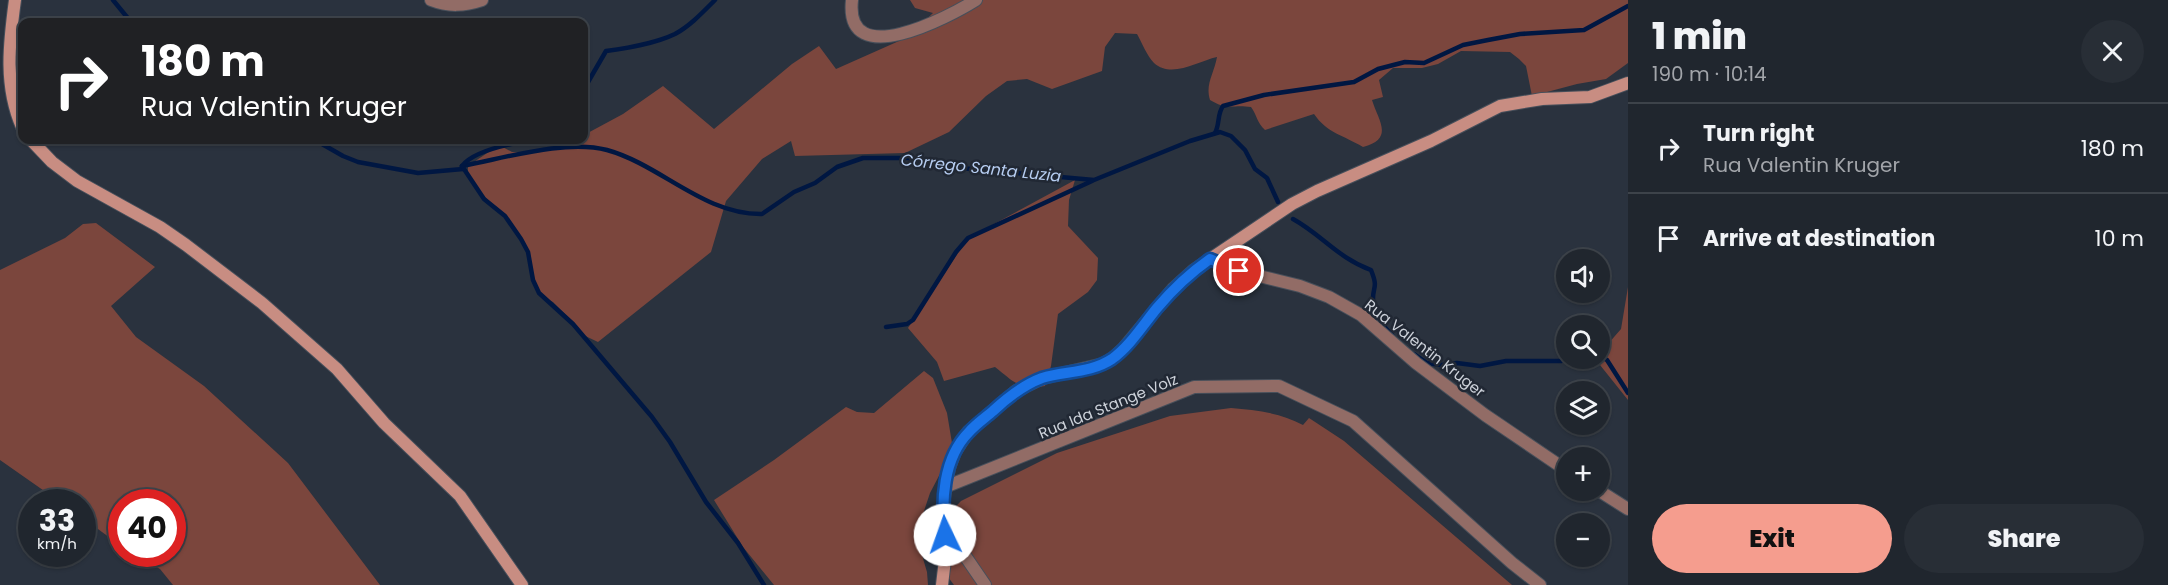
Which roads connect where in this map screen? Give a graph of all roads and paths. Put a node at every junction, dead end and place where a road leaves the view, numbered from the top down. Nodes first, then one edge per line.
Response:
1 (15, 0) edge
2 (431, 0) edge
3 (482, 0) edge
4 (852, 0) edge
5 (976, 0) edge
6 (1628, 83) edge
7 (18, 118) edge
8 (35, 144) edge
9 (1210, 259) junction
10 (1556, 463) edge
11 (945, 487) junction
12 (1610, 498) edge
13 (1628, 509) edge
14 (944, 525) junction
15 (522, 585) edge
16 (942, 585) edge
17 (985, 585) edge
18 (1540, 585) edge

1 - 7 street
2 - 3 street
4 - 5 street
6 - 9 street
8 - 15 street
9 - 10 street, Rua Valentin Kruger
9 - 11 street
11 - 14 street
11 - 18 street, Rua Ida Stange Volz
12 - 13 street
14 - 16 street
14 - 17 street

